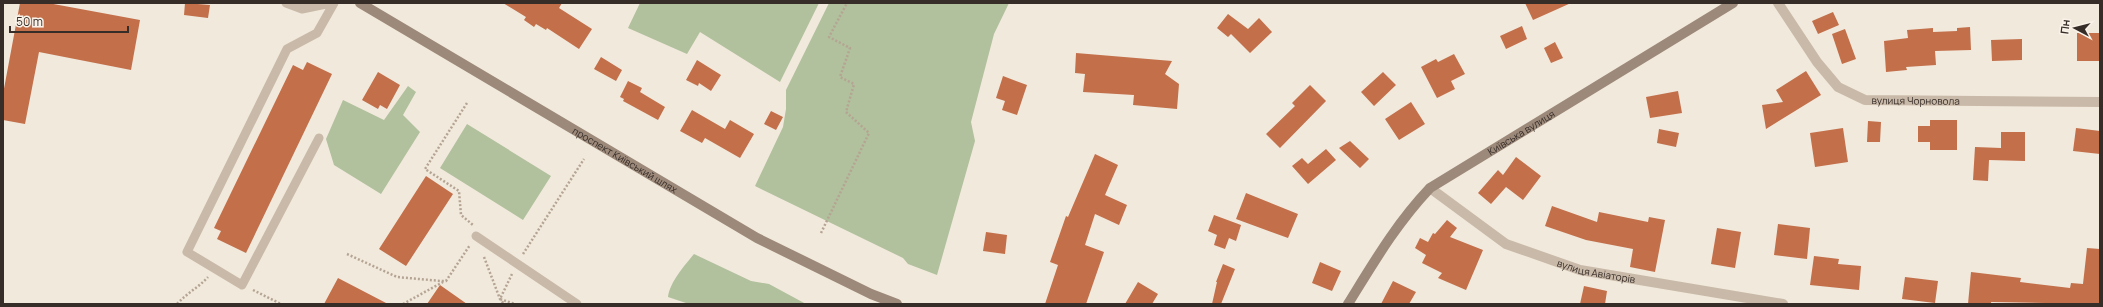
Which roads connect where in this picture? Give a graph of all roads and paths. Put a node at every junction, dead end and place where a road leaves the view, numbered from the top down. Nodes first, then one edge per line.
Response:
1 (286, 3) edge
2 (332, 3) edge
3 (360, 3) edge
4 (847, 3) edge
5 (1733, 3) edge
6 (1778, 3) edge
7 (2100, 102) edge
8 (467, 103) dead end
9 (319, 138) dead end
10 (584, 159) dead end
11 (1430, 188) junction
12 (476, 231) junction
13 (821, 233) dead end
14 (347, 254) dead end
15 (517, 265) junction
16 (215, 270) junction
17 (446, 281) junction
18 (242, 285) junction
19 (500, 299) junction
20 (177, 304) edge
21 (281, 304) edge
22 (403, 304) edge
23 (504, 304) edge
24 (515, 304) edge
25 (577, 304) edge
26 (897, 304) edge
27 (1348, 304) edge
28 (1783, 304) edge

1 - 2 lane
2 - 16 lane
3 - 26 main road, проспект Київський шлях
4 - 13 path
5 - 11 main road, Київська вулиця
6 - 7 street, вулиця Чорновола
8 - 12 path
9 - 18 lane
10 - 15 path
11 - 27 main road, Київська вулиця
11 - 28 street, вулиця Авіаторів
12 - 15 lane
12 - 17 path
12 - 19 path
14 - 17 path
15 - 19 path
15 - 25 lane
16 - 18 lane
16 - 20 path
17 - 22 path
18 - 21 path
19 - 23 path
19 - 24 path

